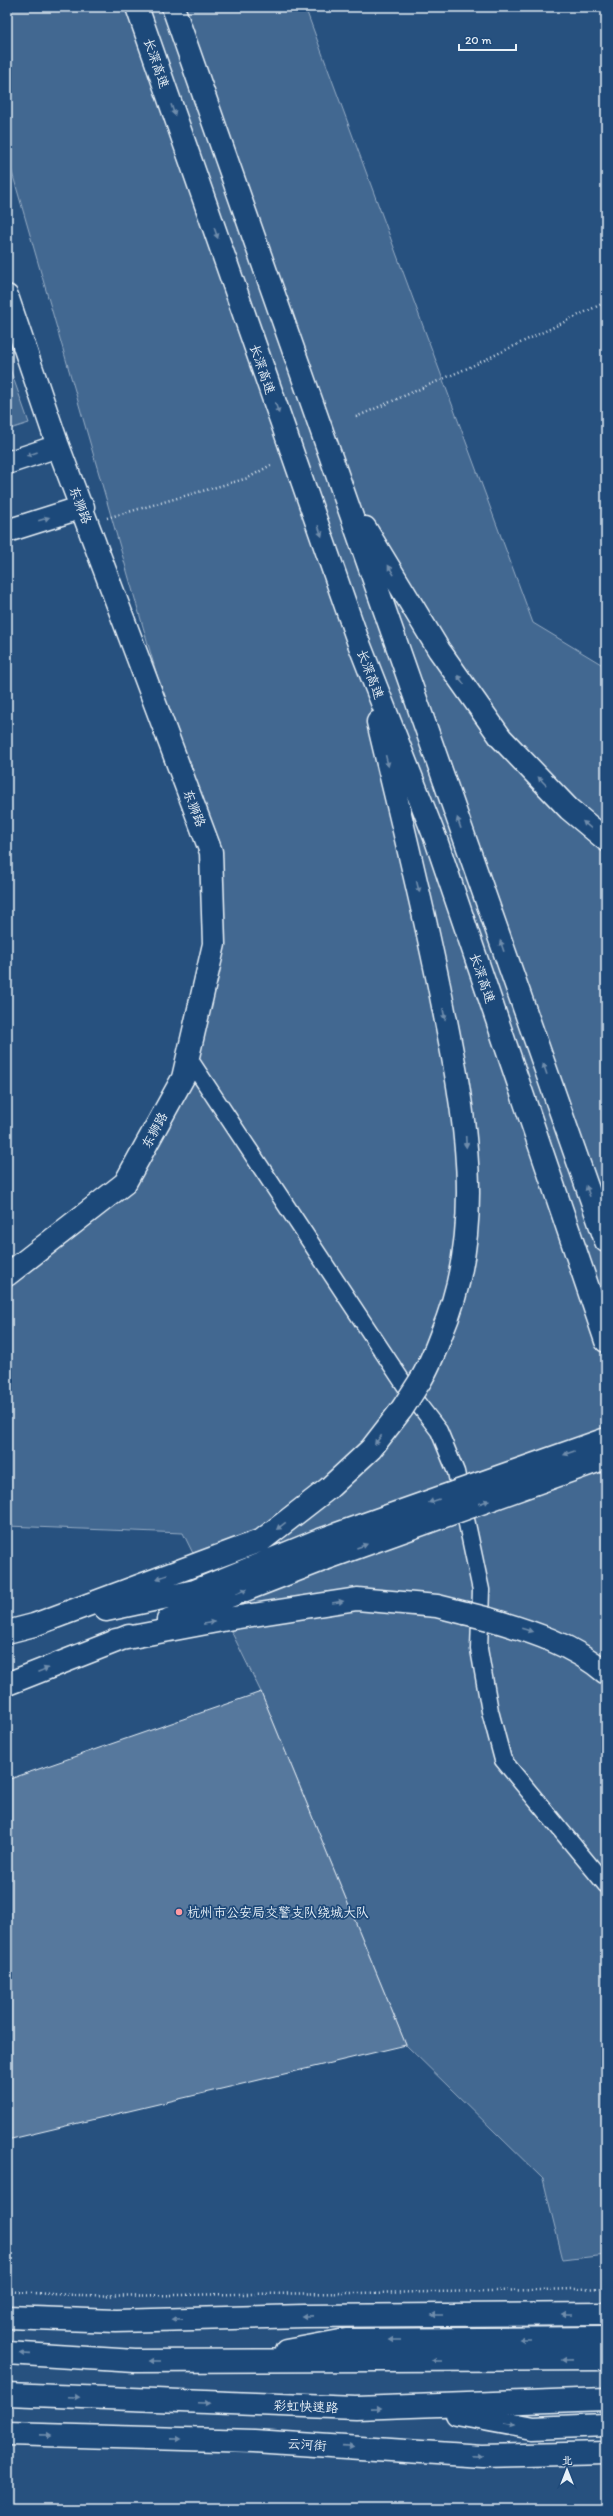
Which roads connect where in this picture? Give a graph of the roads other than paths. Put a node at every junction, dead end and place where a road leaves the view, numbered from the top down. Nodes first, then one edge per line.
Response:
1 (137, 7) edge
2 (173, 7) edge
3 (7, 296) edge
4 (58, 446) junction
5 (7, 463) edge
6 (342, 490) junction
7 (86, 516) junction
8 (7, 531) edge
9 (358, 641) junction
10 (606, 840) edge
11 (188, 1057) junction
12 (606, 1241) edge
13 (7, 1275) edge
14 (606, 1341) edge
15 (606, 1439) edge
16 (606, 1458) edge
17 (321, 1550) junction
18 (34, 1625) junction
19 (7, 1632) edge
20 (116, 1640) junction
21 (606, 1673) edge
22 (7, 1684) edge
23 (606, 1885) edge
24 (606, 2314) edge
25 (7, 2317) edge
26 (606, 2338) edge
27 (7, 2353) edge
28 (606, 2359) edge
29 (236, 2360) junction
30 (7, 2394) edge
31 (606, 2399) edge
32 (417, 2407) junction
33 (606, 2425) edge
34 (7, 2434) edge
35 (606, 2453) edge

1 -> 9 main road, 长深高速
2 - 6 main road
3 - 4 main road, 东狮路
4 -> 5 main road
4 - 7 main road, 东狮路
10 -> 6 main road
12 -> 6 main road
8 -> 7 main road
7 - 11 main road, 东狮路
9 - 14 main road, 长深高速
9 -> 18 main road, bridge
11 - 13 main road, 东狮路
11 - 23 street
15 -> 17 main road, bridge
17 -> 16 main road, bridge
17 - 18 main road
20 -> 17 main road
18 - 19 main road
20 -> 21 main road, bridge
22 -> 20 main road
24 -> 25 main road
26 -> 29 main road
29 -> 27 main road
28 -> 29 main road
30 -> 32 main road, 彩虹快速路
31 - 32 main road, 彩虹快速路
32 -> 33 main road
34 -> 35 main road, 云河街

